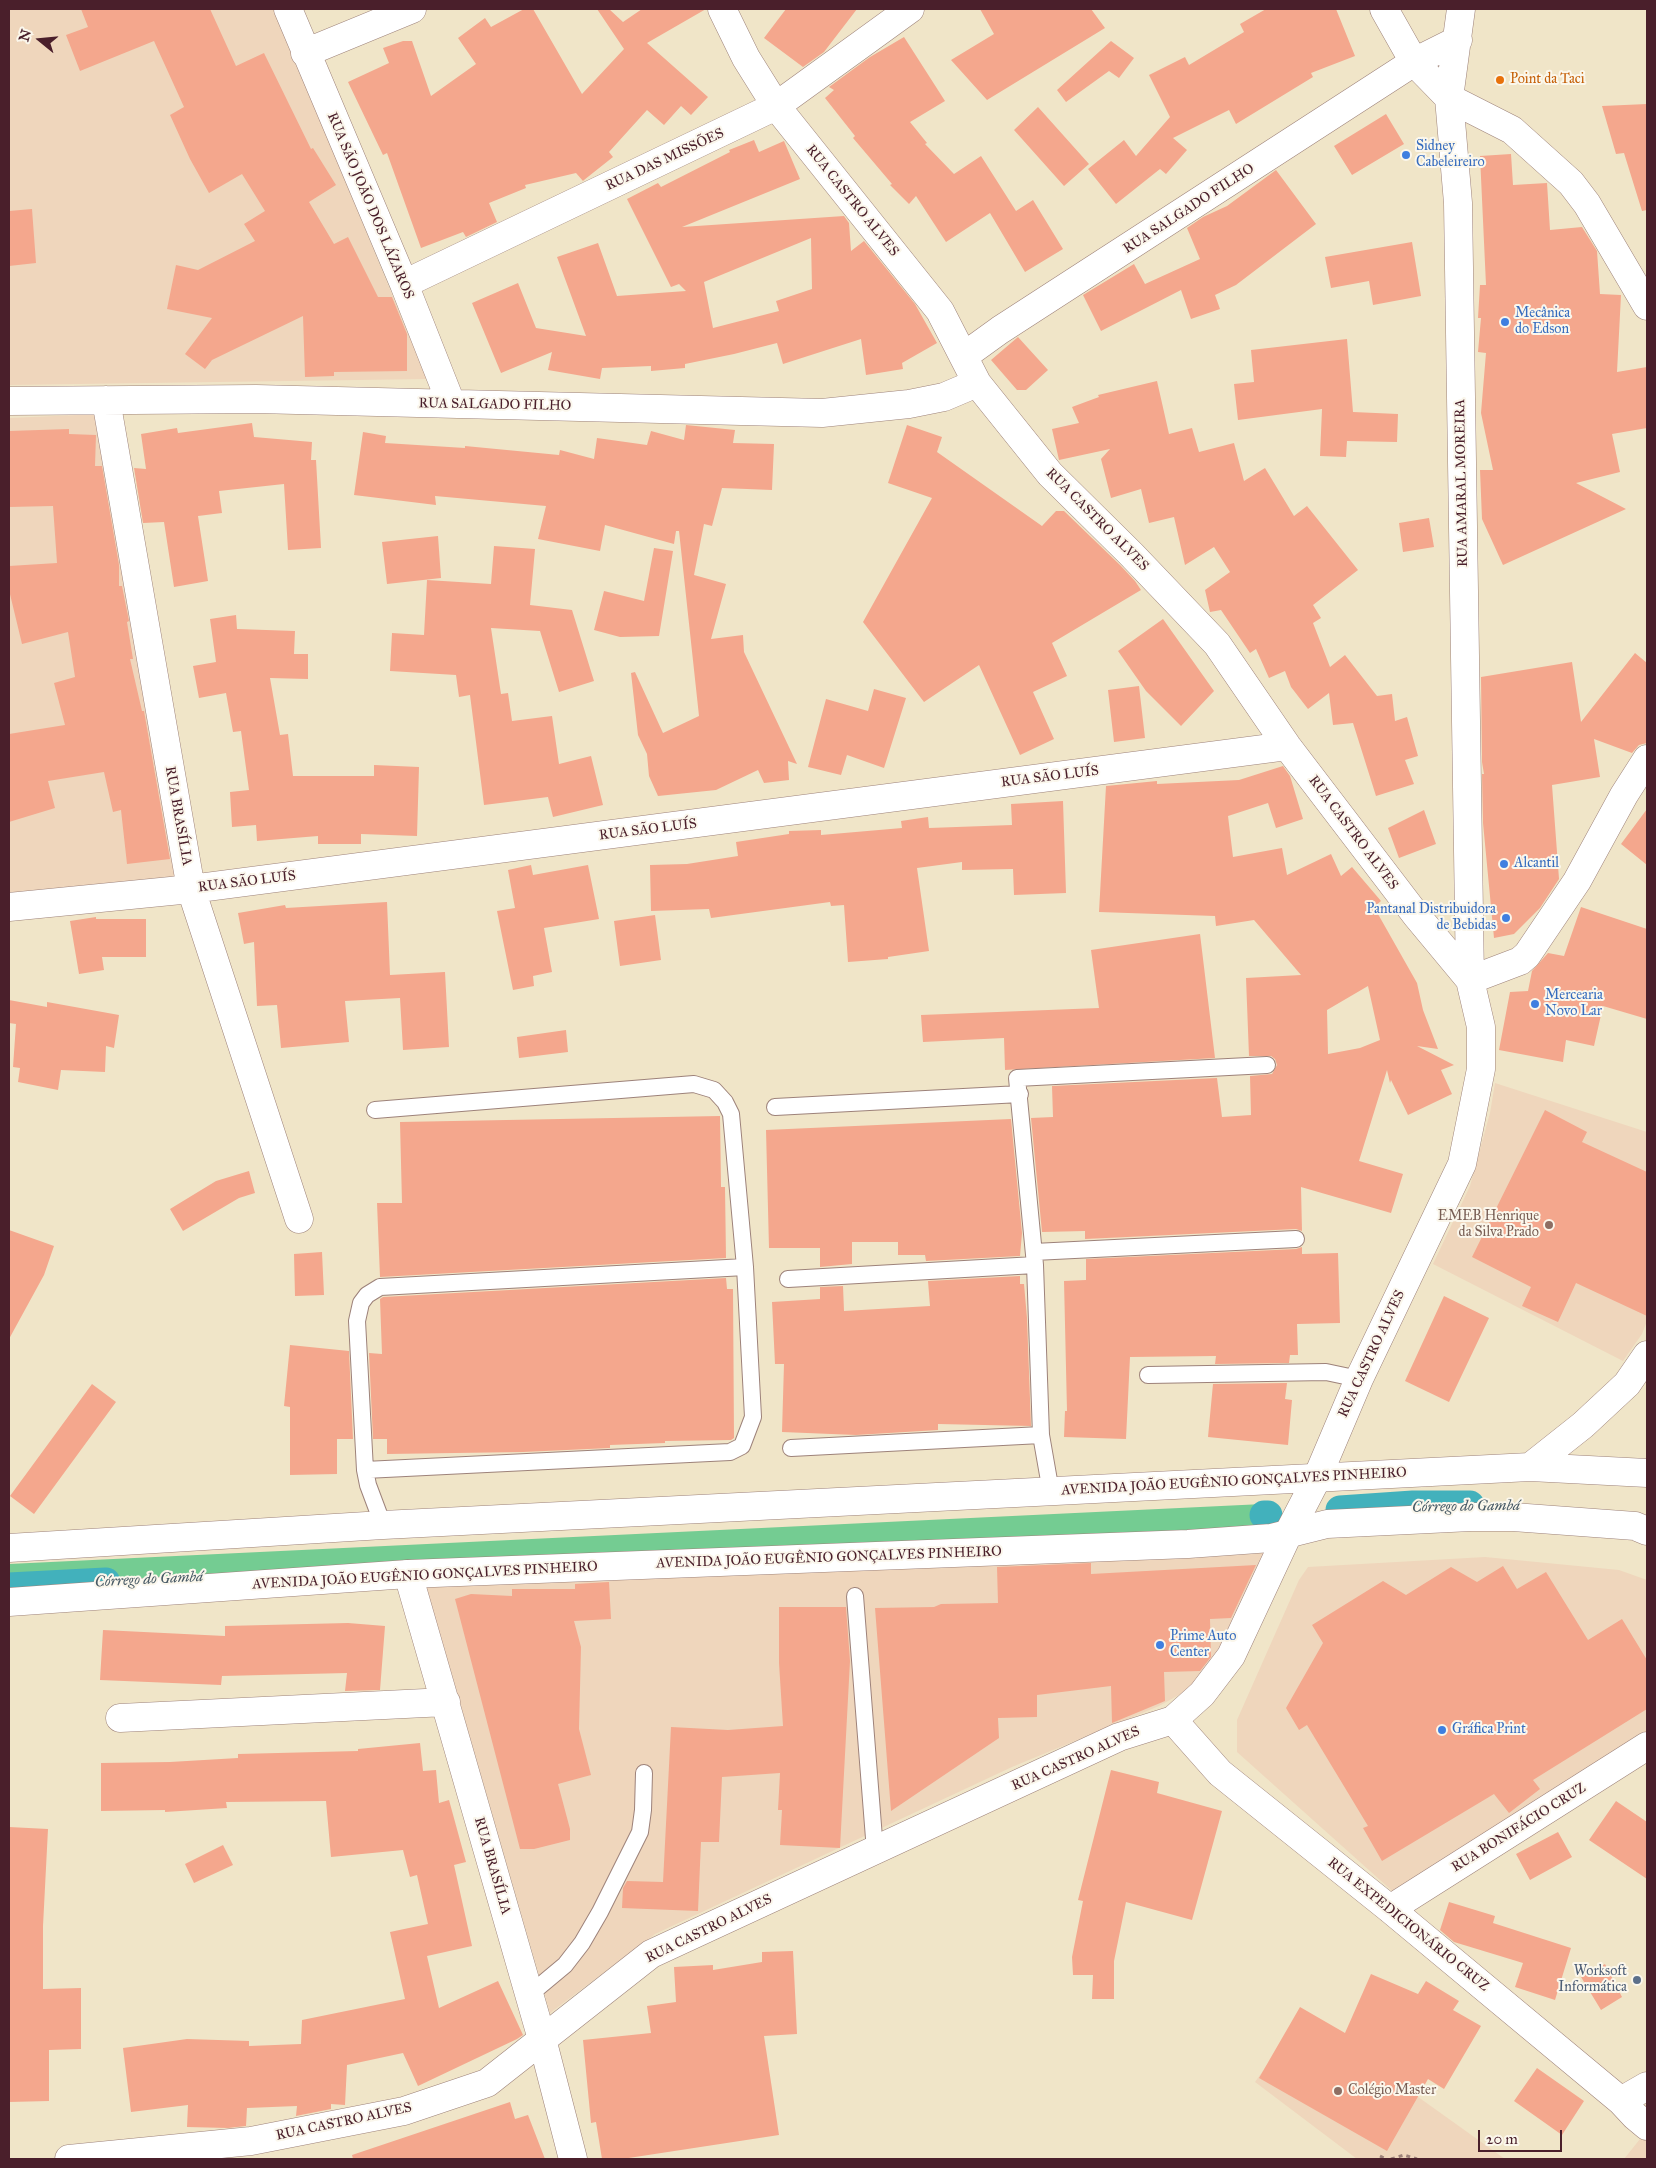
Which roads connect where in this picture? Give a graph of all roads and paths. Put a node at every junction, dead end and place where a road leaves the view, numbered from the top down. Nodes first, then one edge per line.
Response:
1 (288, 9) edge
2 (412, 9) edge
3 (722, 9) edge
4 (910, 9) edge
5 (1384, 9) edge
6 (1461, 9) edge
7 (1458, 40) junction
8 (305, 53) junction
9 (1414, 62) junction
10 (1449, 98) junction
11 (776, 106) junction
12 (404, 284) junction
13 (1647, 306) edge
14 (964, 356) junction
15 (977, 383) junction
16 (106, 400) junction
17 (9, 401) edge
18 (451, 403) junction
19 (1287, 746) junction
20 (1647, 759) edge
21 (190, 889) junction
22 (9, 907) edge
23 (1470, 980) junction
24 (1267, 1065) dead end
25 (1020, 1094) junction
26 (776, 1107) dead end
27 (375, 1110) dead end
28 (299, 1219) dead end
29 (1296, 1239) dead end
30 (1035, 1259) junction
31 (745, 1267) junction
32 (788, 1279) dead end
33 (1647, 1355) edge
34 (1148, 1375) dead end
35 (1359, 1380) junction
36 (1041, 1435) junction
37 (791, 1448) dead end
38 (1530, 1467) junction
39 (364, 1470) junction
40 (1647, 1472) edge
41 (1317, 1478) junction
42 (1051, 1492) junction
43 (382, 1525) junction
44 (1643, 1525) edge
45 (1288, 1534) junction
46 (9, 1548) edge
47 (408, 1574) junction
48 (855, 1596) dead end
49 (9, 1602) edge
50 (446, 1702) junction
51 (120, 1718) dead end
52 (1173, 1720) junction
53 (1647, 1746) edge
54 (644, 1773) dead end
55 (875, 1850) junction
56 (1390, 1909) junction
57 (529, 1995) junction
58 (542, 2039) junction
59 (1647, 2086) edge
60 (1622, 2101) junction
61 (1647, 2126) edge
62 (248, 2150) edge
63 (1380, 2156) dead end
64 (69, 2159) edge
65 (572, 2159) edge
66 (1386, 2159) edge
67 (1391, 2159) edge
68 (1417, 2159) edge

1 - 8 street, RUA SÃO JOÃO DOS LÁZAROS
2 - 8 street
3 - 11 street, RUA CASTRO ALVES
4 - 11 street, RUA DAS MISSÕES
5 - 9 street
6 - 7 street, RUA AMARAL MOREIRA
7 - 9 street, RUA SALGADO FILHO
7 - 10 street, RUA AMARAL MOREIRA
8 - 12 street, RUA SÃO JOÃO DOS LÁZAROS
9 - 10 street
9 - 14 street, RUA SALGADO FILHO
10 - 13 street
10 - 23 street, RUA AMARAL MOREIRA
11 - 12 street, RUA DAS MISSÕES
11 - 14 street, RUA CASTRO ALVES
12 - 18 street, RUA SÃO JOÃO DOS LÁZAROS
14 - 15 street, RUA CASTRO ALVES
15 - 18 street, RUA SALGADO FILHO
15 - 19 street, RUA CASTRO ALVES
16 - 17 street, RUA SALGADO FILHO
16 - 18 street, RUA SALGADO FILHO
16 - 21 street, RUA BRASÍLIA
19 - 21 street, RUA SÃO LUÍS
19 - 23 street, RUA CASTRO ALVES
20 - 23 street
21 - 22 street, RUA SÃO LUÍS
21 - 28 street, RUA BRASÍLIA
23 - 35 street, RUA CASTRO ALVES
24 - 25 lane
25 - 26 lane
25 - 30 lane
27 - 31 lane
29 - 30 lane
30 - 32 lane
30 - 36 lane
31 - 39 lane
31 - 39 lane
33 - 38 street
34 - 35 lane
35 - 41 street, RUA CASTRO ALVES
36 - 37 lane
36 - 42 lane
38 - 40 street, AVENIDA JOÃO EUGÊNIO GONÇALVES PINHEIRO
38 - 41 street, AVENIDA JOÃO EUGÊNIO GONÇALVES PINHEIRO
39 - 43 lane
41 - 42 street, AVENIDA JOÃO EUGÊNIO GONÇALVES PINHEIRO
41 - 45 street, RUA CASTRO ALVES
42 - 43 street, AVENIDA JOÃO EUGÊNIO GONÇALVES PINHEIRO
43 - 46 street, AVENIDA JOÃO EUGÊNIO GONÇALVES PINHEIRO
44 - 45 street, AVENIDA JOÃO EUGÊNIO GONÇALVES PINHEIRO
45 - 47 street, AVENIDA JOÃO EUGÊNIO GONÇALVES PINHEIRO
45 - 52 street, RUA CASTRO ALVES
47 - 49 street, AVENIDA JOÃO EUGÊNIO GONÇALVES PINHEIRO
47 - 50 street, RUA BRASÍLIA
48 - 55 lane
50 - 51 street
50 - 57 street, RUA BRASÍLIA
52 - 55 street, RUA CASTRO ALVES
52 - 56 street, RUA EXPEDICIONÁRIO CRUZ
53 - 56 street, RUA BONIFÁCIO CRUZ
54 - 57 lane
55 - 58 street, RUA CASTRO ALVES
56 - 60 street, RUA EXPEDICIONÁRIO CRUZ
57 - 58 street, RUA BRASÍLIA
58 - 62 street, RUA CASTRO ALVES
58 - 65 street, RUA BRASÍLIA
59 - 60 street
60 - 61 street, RUA EXPEDICIONÁRIO CRUZ
62 - 64 street, RUA CASTRO ALVES
63 - 66 path
67 - 68 path

